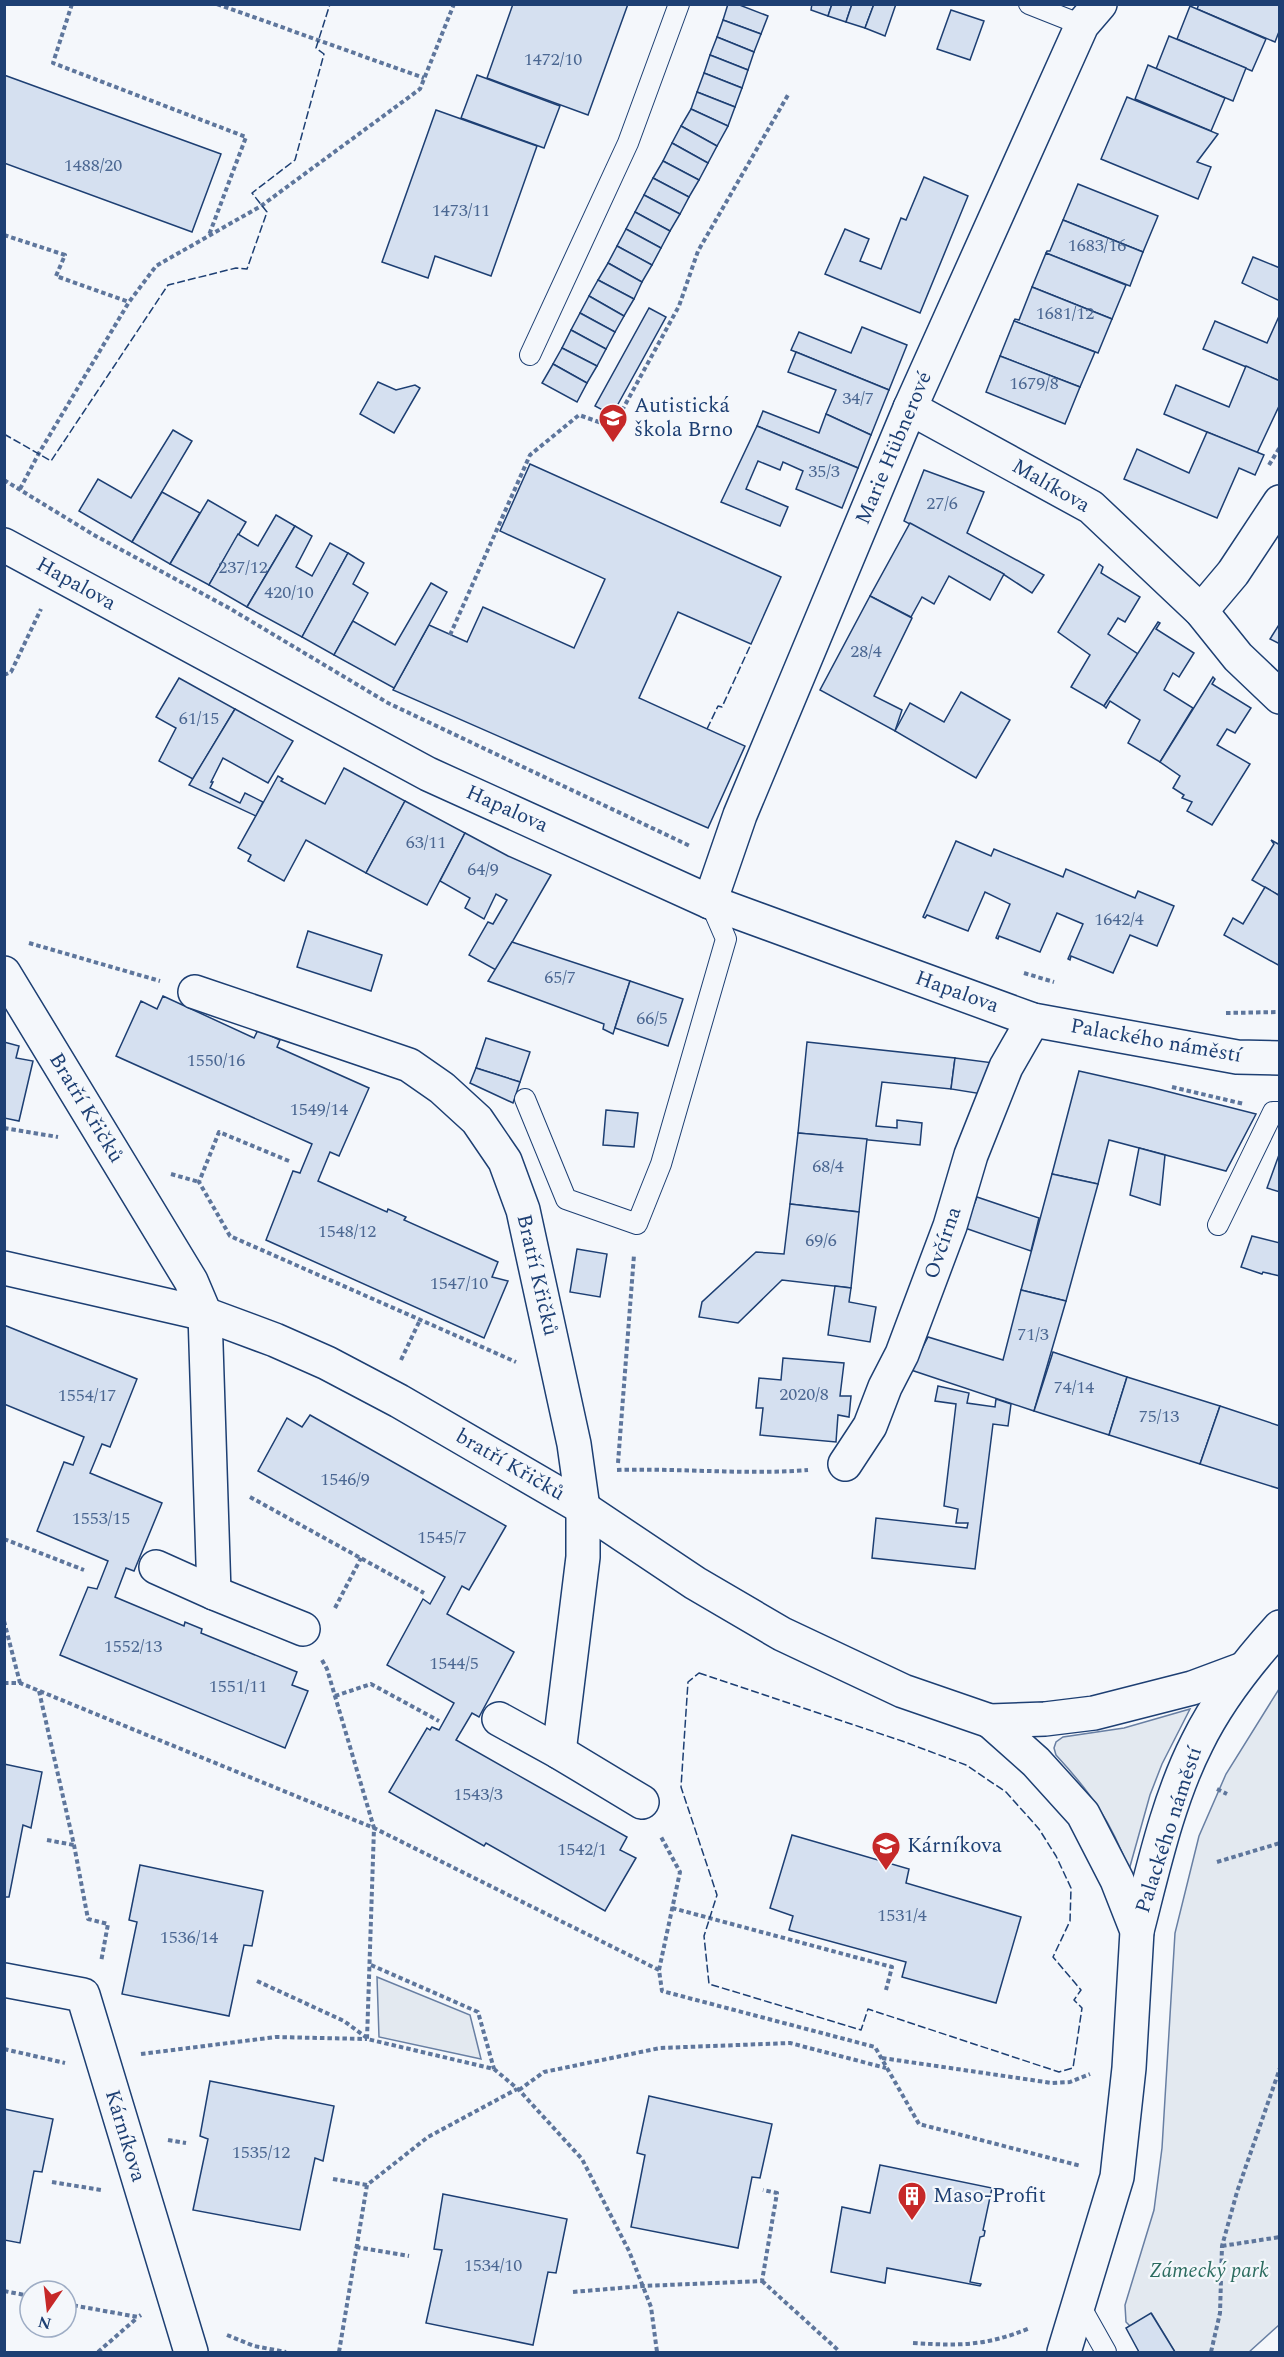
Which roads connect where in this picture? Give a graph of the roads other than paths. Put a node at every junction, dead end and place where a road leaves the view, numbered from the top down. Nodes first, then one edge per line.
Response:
1 (679, 4) edge
2 (1029, 4) edge
3 (1091, 15) edge
4 (530, 355) dead end
5 (910, 408) junction
6 (1280, 502) edge
7 (4, 545) edge
8 (1201, 611) junction
9 (1280, 697) edge
10 (710, 902) junction
11 (4, 974) edge
12 (195, 992) road end
13 (1033, 1020) junction
14 (1280, 1058) edge
15 (525, 1099) dead end
16 (1280, 1112) edge
17 (1218, 1225) dead end
18 (4, 1268) edge
19 (205, 1314) junction
20 (845, 1464) road end
21 (583, 1508) junction
22 (156, 1567) dead end
23 (214, 1593) junction
24 (1280, 1627) edge
25 (303, 1629) road end
26 (1243, 1669) junction
27 (499, 1719) dead end
28 (990, 1721) junction
29 (559, 1752) junction
30 (642, 1802) road end
31 (1137, 1931) junction
32 (4, 1980) edge
33 (1079, 2304) junction
34 (191, 2352) edge
35 (1064, 2352) edge
36 (1106, 2352) edge

1 - 4 lane
2 - 3 lane
3 - 5 street, Marie Hübnerové
5 - 8 street, Malíkova
5 - 10 street, Marie Hübnerové
6 - 8 street
7 - 10 street, Hapalova
8 - 9 street, Malíkova
10 - 13 street, Hapalova
10 - 15 lane
11 - 19 street, Bratří Křičků
12 - 21 street, Bratří Křičků
13 - 14 street, Palackého náměstí
13 - 20 street, Ovčírna
16 - 17 lane
18 - 19 street, bratří Křičků
19 - 21 street, bratří Křičků
19 - 23 street, Bratří Křičků
21 - 28 street, bratří Křičků
21 - 29 street, Bratří Křičků
22 - 23 street
23 - 25 street
24 - 26 street, Palackého náměstí
26 - 28 street, Palackého náměstí
26 - 31 street, Palackého náměstí
27 - 29 street
28 - 31 street
29 - 30 street
31 - 33 street
32 - 34 street, Kárníkova
33 - 35 street
33 - 36 lane

